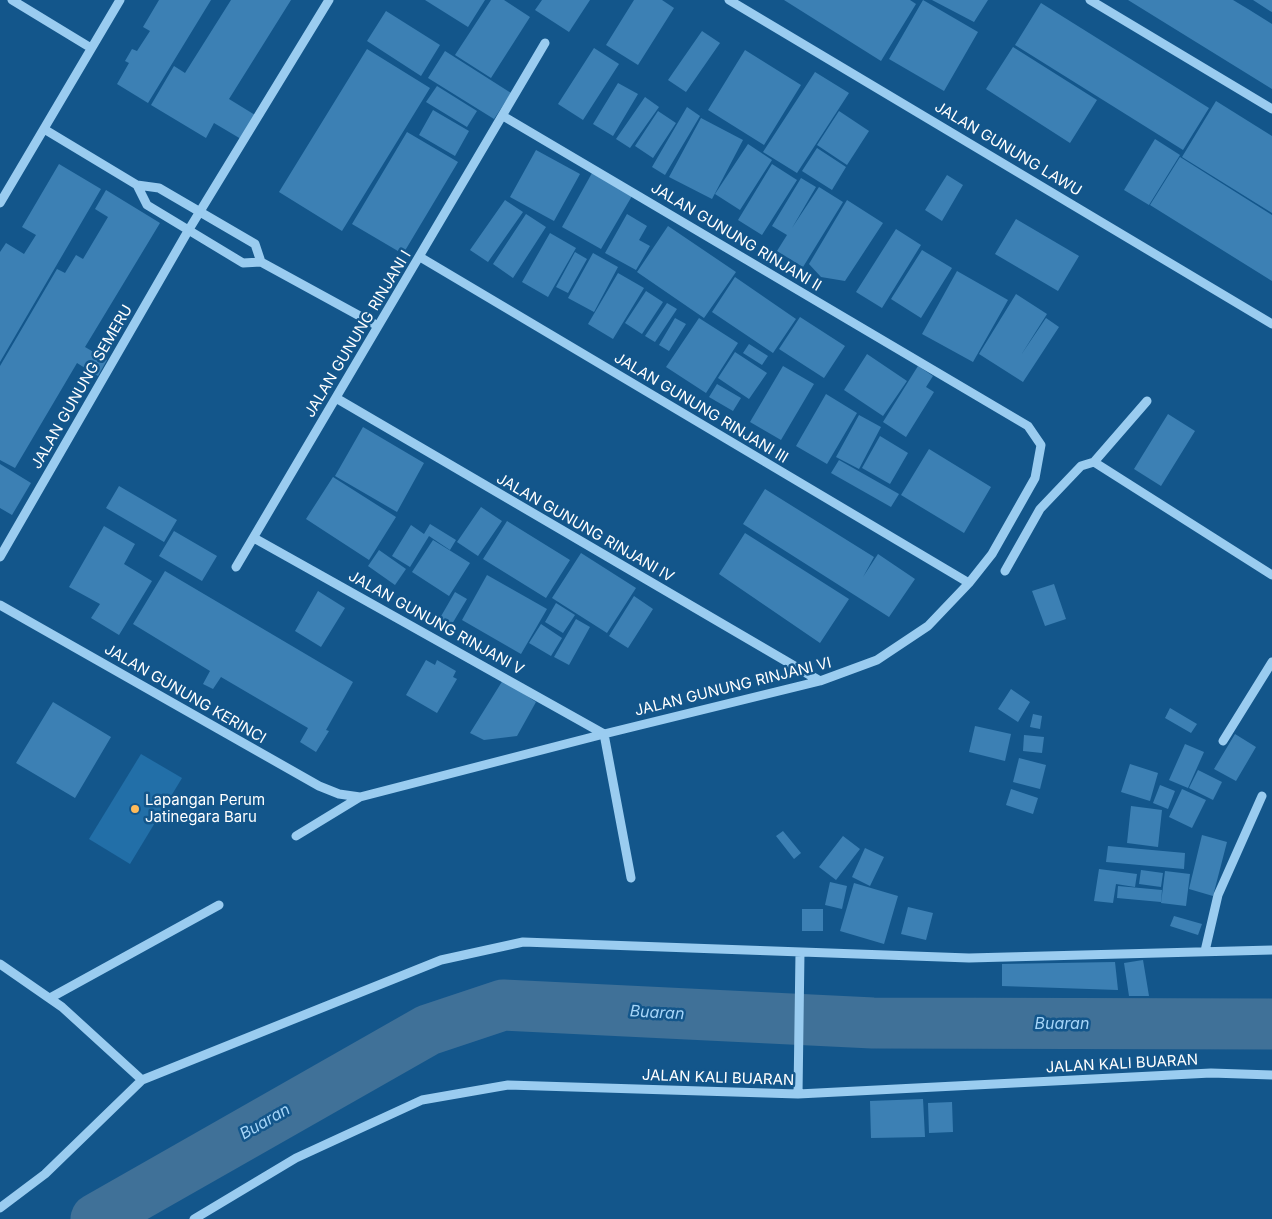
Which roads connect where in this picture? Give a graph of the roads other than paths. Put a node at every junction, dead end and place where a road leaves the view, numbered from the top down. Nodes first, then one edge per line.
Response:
1 (12, 0) edge
2 (120, 0) edge
3 (329, 0) edge
4 (729, 0) edge
5 (1090, 0) edge
6 (545, 43) dead end
7 (91, 48) junction
8 (1272, 109) edge
9 (503, 116) junction
10 (44, 129) junction
11 (0, 182) edge
12 (137, 186) junction
13 (9, 188) junction
14 (0, 203) edge
15 (200, 212) junction
16 (188, 231) junction
17 (420, 257) junction
18 (261, 262) junction
19 (1272, 324) edge
20 (378, 326) junction
21 (336, 398) junction
22 (1147, 401) dead end
23 (1028, 426) joint
24 (1094, 462) junction
25 (254, 538) junction
26 (0, 557) edge
27 (236, 567) dead end
28 (1004, 571) dead end
29 (1272, 575) edge
30 (969, 583) junction
31 (0, 606) edge
32 (1272, 662) edge
33 (820, 681) junction
34 (604, 734) junction
35 (1223, 742) dead end
36 (1262, 796) dead end
37 (360, 797) junction
38 (296, 836) dead end
39 (631, 878) dead end
40 (219, 905) dead end
41 (1272, 950) edge
42 (800, 952) junction
43 (1205, 952) junction
44 (0, 964) edge
45 (50, 998) junction
46 (1272, 1075) edge
47 (142, 1080) junction
48 (798, 1094) junction
49 (0, 1208) edge
50 (194, 1219) edge

1 - 7 street
2 - 7 street
3 - 15 street, JALAN GUNUNG SEMERU
4 - 19 street, JALAN GUNUNG LAWU
5 - 8 street
6 - 9 street
7 - 10 street
9 - 17 street, JALAN GUNUNG RINJANI I
9 - 23 street, JALAN GUNUNG RINJANI II
10 - 12 street
10 - 13 street
11 - 13 street
12 - 15 street
12 - 16 street
13 - 14 street
15 - 16 street, JALAN GUNUNG SEMERU
15 - 18 street
16 - 18 street
16 - 26 street, JALAN GUNUNG SEMERU
17 - 20 street, JALAN GUNUNG RINJANI I
17 - 30 street, JALAN GUNUNG RINJANI III
18 - 20 street
20 - 21 street, JALAN GUNUNG RINJANI I
21 - 25 street, JALAN GUNUNG RINJANI I
21 - 33 street, JALAN GUNUNG RINJANI IV
22 - 24 street
23 - 30 street, JALAN GUNUNG RINJANI VI
24 - 28 street
24 - 29 street
25 - 27 street, JALAN GUNUNG RINJANI I
25 - 34 street, JALAN GUNUNG RINJANI V
30 - 33 street, JALAN GUNUNG RINJANI VI
31 - 37 street, JALAN GUNUNG KERINCI
32 - 35 street
33 - 34 street, JALAN GUNUNG RINJANI VI
34 - 37 street, JALAN GUNUNG RINJANI VI
34 - 39 street
36 - 43 street
37 - 38 street
40 - 45 street
41 - 43 street
42 - 43 street
42 - 47 street
42 - 48 street
44 - 45 street
45 - 47 street
46 - 48 street, JALAN KALI BUARAN
47 - 49 street
48 - 50 street, JALAN KALI BUARAN

